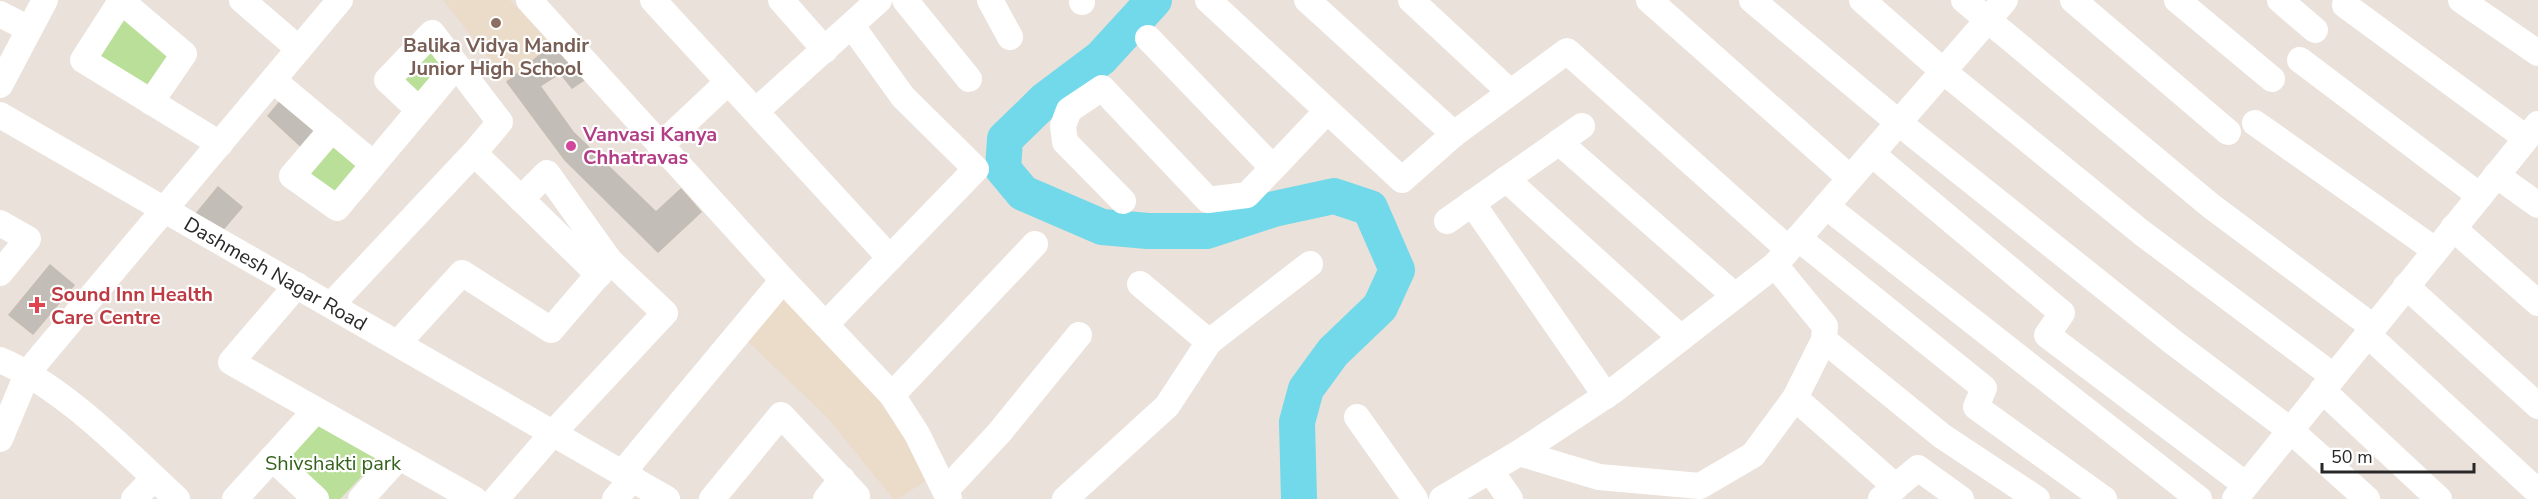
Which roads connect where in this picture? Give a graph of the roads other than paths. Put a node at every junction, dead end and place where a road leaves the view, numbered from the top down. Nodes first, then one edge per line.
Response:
1 (45, 0) edge
2 (120, 0) edge
3 (242, 0) edge
4 (340, 0) edge
5 (528, 0) edge
6 (653, 0) edge
7 (781, 0) edge
8 (879, 0) edge
9 (905, 0) edge
10 (990, 0) edge
11 (1307, 0) edge
12 (1411, 0) edge
13 (1649, 0) edge
14 (1752, 0) edge
15 (1862, 0) edge
16 (1964, 0) edge
17 (2005, 0) edge
18 (2073, 0) edge
19 (2177, 0) edge
20 (2280, 0) edge
21 (2461, 0) edge
22 (1203, 5) edge
23 (2345, 5) dead end
24 (0, 14) edge
25 (1987, 21) junction
26 (852, 26) junction
27 (29, 29) junction
28 (2315, 30) dead end
29 (1010, 37) dead end
30 (1148, 38) dead end
31 (299, 49) junction
32 (825, 50) junction
33 (2538, 53) edge
34 (2300, 60) dead end
35 (456, 66) junction
36 (1943, 71) junction
37 (969, 79) dead end
38 (2272, 79) dead end
39 (273, 80) junction
40 (728, 82) junction
41 (0, 85) edge
42 (1510, 92) junction
43 (151, 102) junction
44 (418, 109) junction
45 (756, 111) junction
46 (1327, 111) junction
47 (0, 115) edge
48 (1899, 123) junction
49 (2255, 123) dead end
50 (1581, 126) dead end
51 (332, 129) junction
52 (2532, 131) edge
53 (2228, 132) dead end
54 (1454, 134) junction
55 (1559, 142) junction
56 (220, 144) junction
57 (660, 146) junction
58 (474, 153) junction
59 (1872, 154) junction
60 (372, 163) junction
61 (1273, 168) junction
62 (2496, 175) junction
63 (1850, 178) junction
64 (1506, 179) junction
65 (2480, 196) junction
66 (521, 199) junction
67 (1123, 201) dead end
68 (1472, 203) junction
69 (2538, 205) edge
70 (1826, 206) junction
71 (165, 208) junction
72 (1447, 220) dead end
73 (0, 223) edge
74 (2453, 228) junction
75 (1035, 244) dead end
76 (2435, 250) junction
77 (1787, 251) junction
78 (890, 258) junction
79 (1310, 264) dead end
80 (605, 268) junction
81 (0, 273) edge
82 (783, 280) junction
83 (1140, 284) dead end
84 (297, 285) junction
85 (2406, 286) junction
86 (1735, 296) junction
87 (2538, 303) edge
88 (331, 305) junction
89 (826, 324) junction
90 (2370, 331) junction
91 (1079, 335) dead end
92 (1681, 338) junction
93 (1824, 339) junction
94 (1209, 342) junction
95 (398, 343) junction
96 (0, 360) edge
97 (28, 372) junction
98 (2327, 383) junction
99 (892, 395) junction
100 (1606, 396) junction
101 (1796, 398) junction
102 (2538, 406) edge
103 (316, 410) junction
104 (1357, 417) dead end
105 (2290, 430) junction
106 (553, 433) junction
107 (0, 439) edge
108 (1519, 453) junction
109 (399, 457) junction
110 (272, 458) junction
111 (1490, 470) junction
112 (628, 475) junction
113 (154, 478) junction
114 (1603, 488) edge
115 (1681, 492) edge
116 (2241, 492) edge
117 (2538, 492) edge
118 (1889, 493) edge
119 (947, 494) edge
120 (134, 499) edge
121 (177, 499) edge
122 (235, 499) edge
123 (316, 499) edge
124 (361, 499) edge
125 (474, 499) edge
126 (496, 499) edge
127 (615, 499) edge
128 (667, 499) edge
129 (712, 499) edge
130 (826, 499) edge
131 (1065, 499) edge
132 (1414, 499) edge
133 (1442, 499) edge
134 (1510, 499) edge
135 (1961, 499) edge
136 (2037, 499) edge
137 (2104, 499) edge
138 (2199, 499) edge
139 (2367, 499) edge
140 (2439, 499) edge

1 - 27 street
2 - 43 street
2 - 43 street
3 - 31 street
4 - 31 street
5 - 57 street
6 - 40 street
7 - 32 street
8 - 26 street
9 - 37 street
10 - 29 street
11 - 54 street
12 - 42 street
13 - 63 street
14 - 48 street
15 - 36 street
16 - 25 street
17 - 25 street
18 - 53 street
19 - 38 street
20 - 28 street
21 - 33 street
22 - 46 street
23 - 52 street
24 - 27 street
25 - 36 street
25 - 90 street
26 - 32 street
26 - 78 street
27 - 41 street
30 - 61 street
31 - 39 street
32 - 45 street
34 - 65 street
35 - 44 street
35 - 44 street
35 - 58 street
36 - 48 street
36 - 98 street
39 - 51 street
39 - 56 street
40 - 45 street
40 - 57 street
42 - 54 street
42 - 77 street
43 - 56 street
44 - 60 street
45 - 78 street
46 - 54 street
46 - 61 street
47 - 71 street, Dashmesh Nagar Road
48 - 59 street
48 - 105 street
49 - 76 street
50 - 55 street
51 - 60 street
51 - 60 street
52 - 62 street
55 - 64 street
55 - 86 street
56 - 71 street
57 - 82 street
58 - 66 street
58 - 88 street
59 - 63 street
59 - 116 street
61 - 67 street
62 - 65 street
62 - 69 street
63 - 70 street
64 - 68 street
64 - 92 street
65 - 74 street
66 - 80 street
66 - 80 street
68 - 72 street
68 - 100 street
70 - 77 street
70 - 138 street
71 - 84 street, Dashmesh Nagar Road
71 - 97 street
73 - 81 street
74 - 76 street
74 - 87 street
75 - 99 street
76 - 85 street
77 - 86 street
77 - 93 street
77 - 137 street
78 - 89 street
79 - 94 street
80 - 95 street
80 - 106 street
82 - 89 street
82 - 112 street
83 - 94 street
84 - 88 street, Dashmesh Nagar Road
84 - 103 street
85 - 90 street
85 - 102 street
86 - 92 street
88 - 95 street, Dashmesh Nagar Road
89 - 99 street
90 - 98 street
90 - 117 street
91 - 119 street
92 - 100 street
93 - 101 street
93 - 136 street
94 - 131 street
95 - 106 street, Dashmesh Nagar Road
96 - 97 street
97 - 107 street
97 - 113 street
98 - 105 street
98 - 140 street
99 - 119 street
100 - 108 street
101 - 115 street
101 - 118 street
103 - 109 street
103 - 110 street
104 - 132 street
105 - 116 street
105 - 139 street
106 - 112 street, Dashmesh Nagar Road
106 - 126 street
108 - 111 street
108 - 114 street
109 - 124 street
109 - 125 street
110 - 122 street
110 - 123 street
111 - 133 street
111 - 134 street
112 - 127 street
112 - 128 street, Dashmesh Nagar Road
113 - 120 street
113 - 121 street
114 - 115 street
118 - 135 street
129 - 130 street

